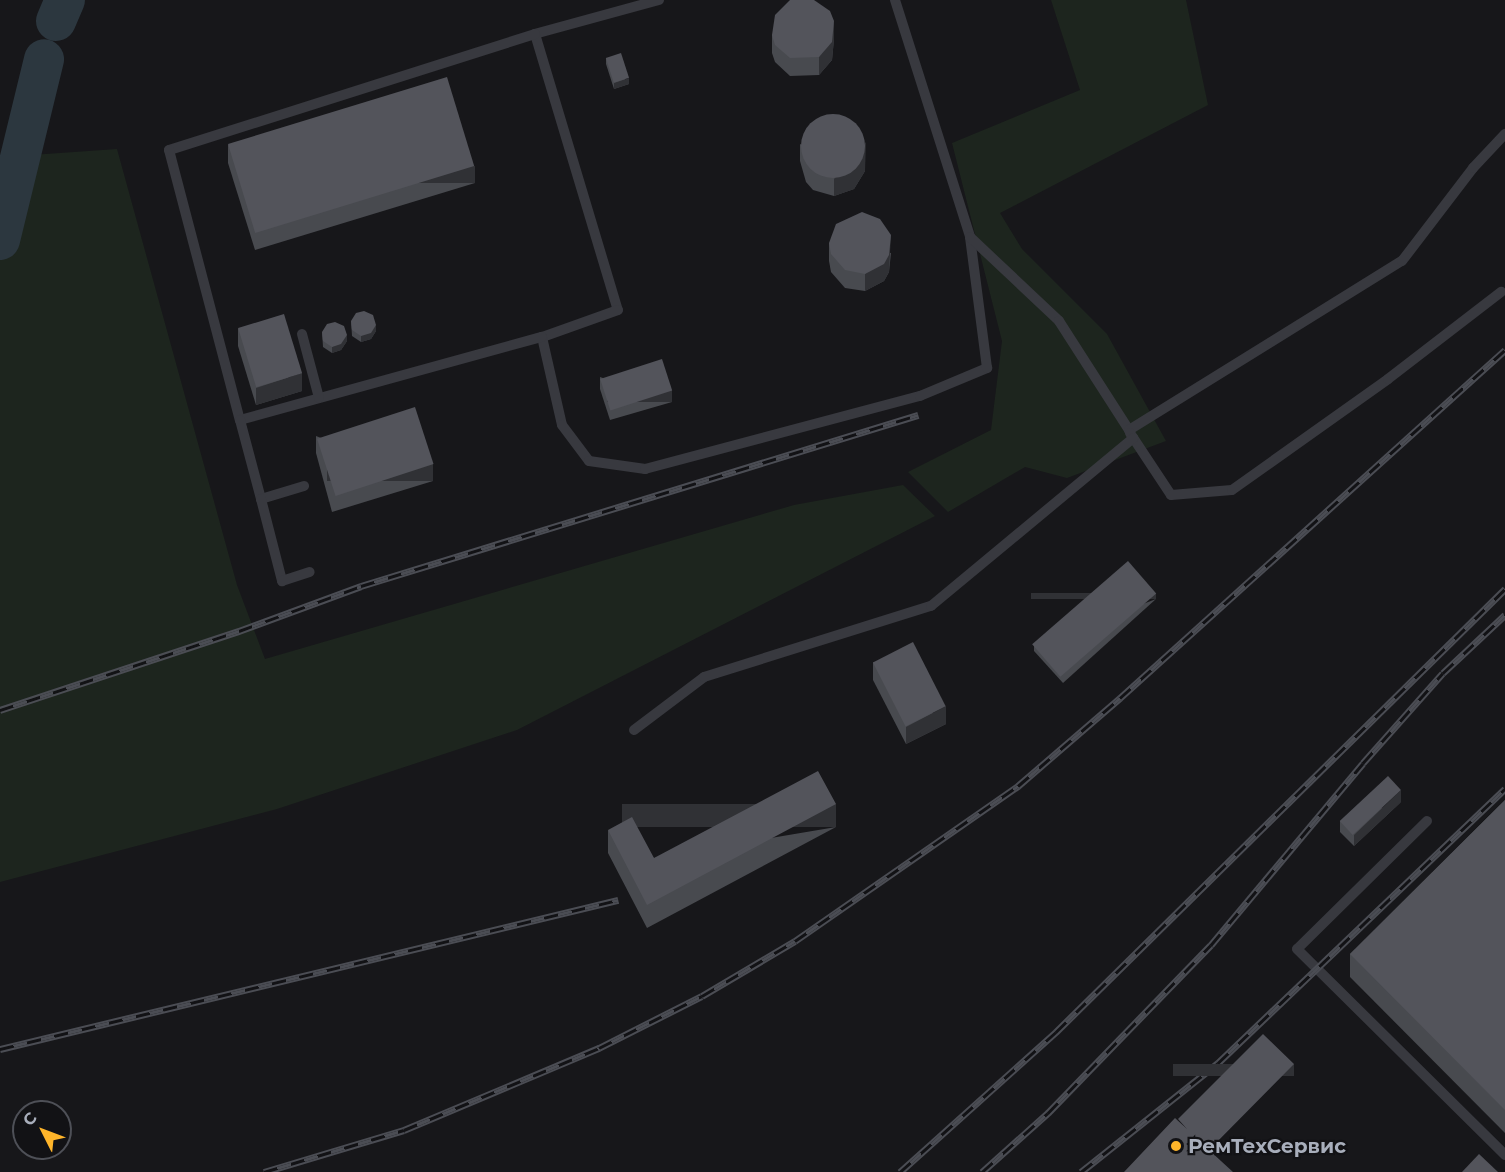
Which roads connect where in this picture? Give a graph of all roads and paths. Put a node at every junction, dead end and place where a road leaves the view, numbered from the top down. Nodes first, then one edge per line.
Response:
1 (659, 0) edge
2 (895, 0) edge
3 (535, 34) junction
4 (1505, 134) edge
5 (970, 237) junction
6 (1501, 292) dead end
7 (302, 334) dead end
8 (542, 337) junction
9 (320, 398) junction
10 (240, 420) junction
11 (1131, 434) junction
12 (304, 486) dead end
13 (261, 499) junction
14 (310, 572) dead end
15 (634, 730) dead end
16 (1427, 821) dead end
17 (1505, 1155) edge

1 - 3 lane
2 - 5 lane
3 - 8 lane
3 - 10 lane
4 - 11 lane
5 - 8 lane
5 - 11 lane
6 - 11 lane
7 - 9 lane
8 - 9 lane
9 - 10 lane
10 - 13 lane
11 - 15 lane
12 - 13 lane
13 - 14 lane
16 - 17 lane

